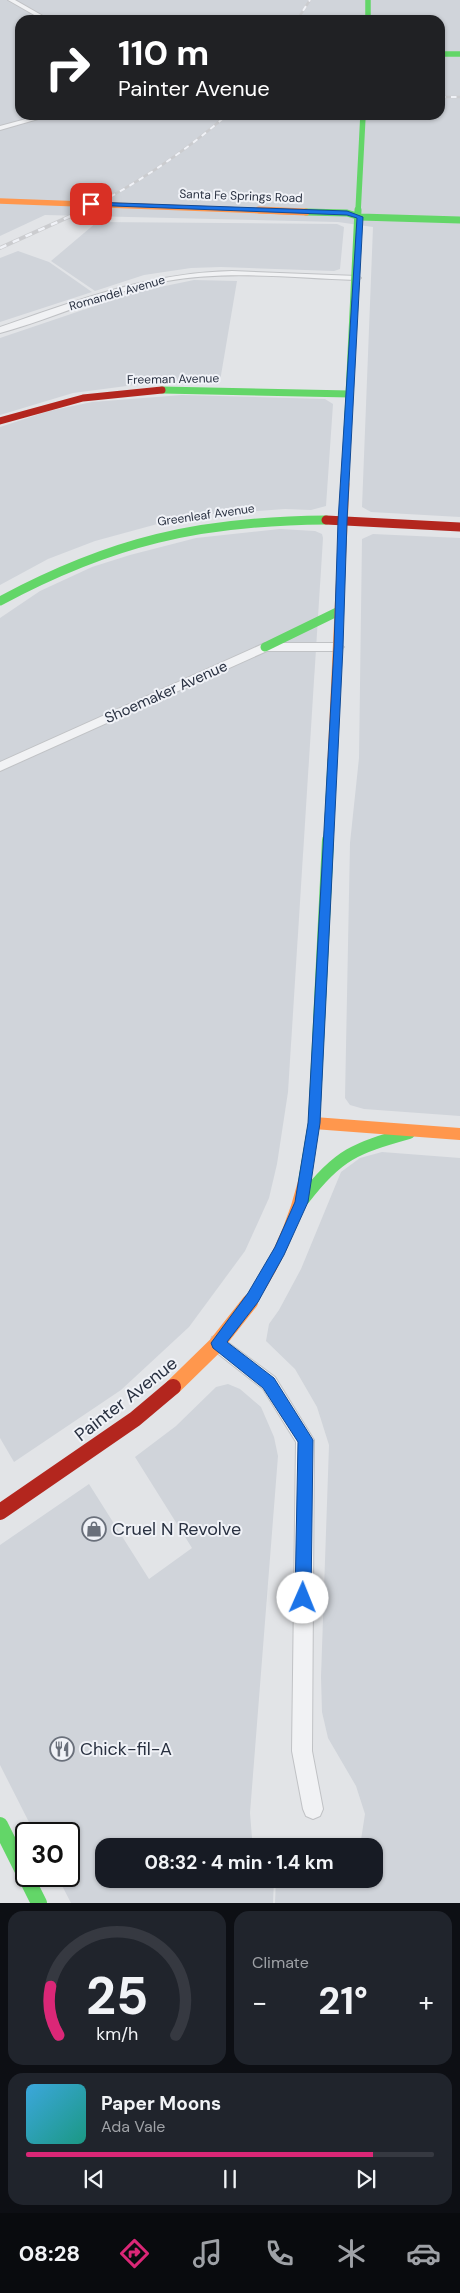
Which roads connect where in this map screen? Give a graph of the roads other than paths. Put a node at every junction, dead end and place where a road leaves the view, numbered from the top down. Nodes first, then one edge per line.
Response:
1 (11, 0) edge
2 (368, 0) edge
3 (38, 15) edge
4 (368, 15) edge
5 (445, 54) edge
6 (460, 54) edge
7 (30, 120) edge
8 (363, 120) edge
9 (0, 128) edge
10 (0, 201) edge
11 (0, 207) edge
12 (249, 213) junction
13 (360, 217) junction
14 (460, 220) edge
15 (357, 278) junction
16 (0, 330) edge
17 (350, 394) junction
18 (0, 421) edge
19 (342, 521) junction
20 (460, 527) edge
21 (0, 601) edge
22 (339, 611) junction
23 (265, 647) junction
24 (338, 647) junction
25 (0, 768) edge
26 (314, 1123) junction
27 (415, 1131) junction
28 (460, 1134) edge
29 (301, 1202) junction
30 (218, 1343) junction
31 (0, 1512) edge
32 (313, 1809) dead end
33 (1, 1831) edge
34 (39, 1903) edge

1 - 3 street
2 - 4 main road
5 - 6 main road
7 - 9 street
8 - 13 main road, Painter Avenue
10 - 12 main road, Santa Fe Springs Road
11 - 12 main road, Santa Fe Springs Road
12 - 13 main road, Santa Fe Springs Road
13 - 14 main road, Santa Fe Springs Road
13 - 15 main road, Painter Avenue
15 - 16 street, Romandel Avenue
15 - 17 main road, Painter Avenue
17 - 18 main road, Freeman Avenue
17 - 19 main road, Painter Avenue
19 - 20 main road, Greenleaf Avenue
19 - 21 main road, Greenleaf Avenue
19 - 22 main road, Painter Avenue
22 - 23 main road
22 - 24 main road, Painter Avenue
23 - 24 street, Shoemaker Avenue
23 - 25 street, Shoemaker Avenue
24 - 26 main road, Painter Avenue
26 - 27 main road
26 - 29 main road, Painter Avenue
27 - 28 main road
27 - 29 main road
29 - 30 main road, Painter Avenue
30 - 31 main road, Painter Avenue
30 - 32 street
33 - 34 main road

